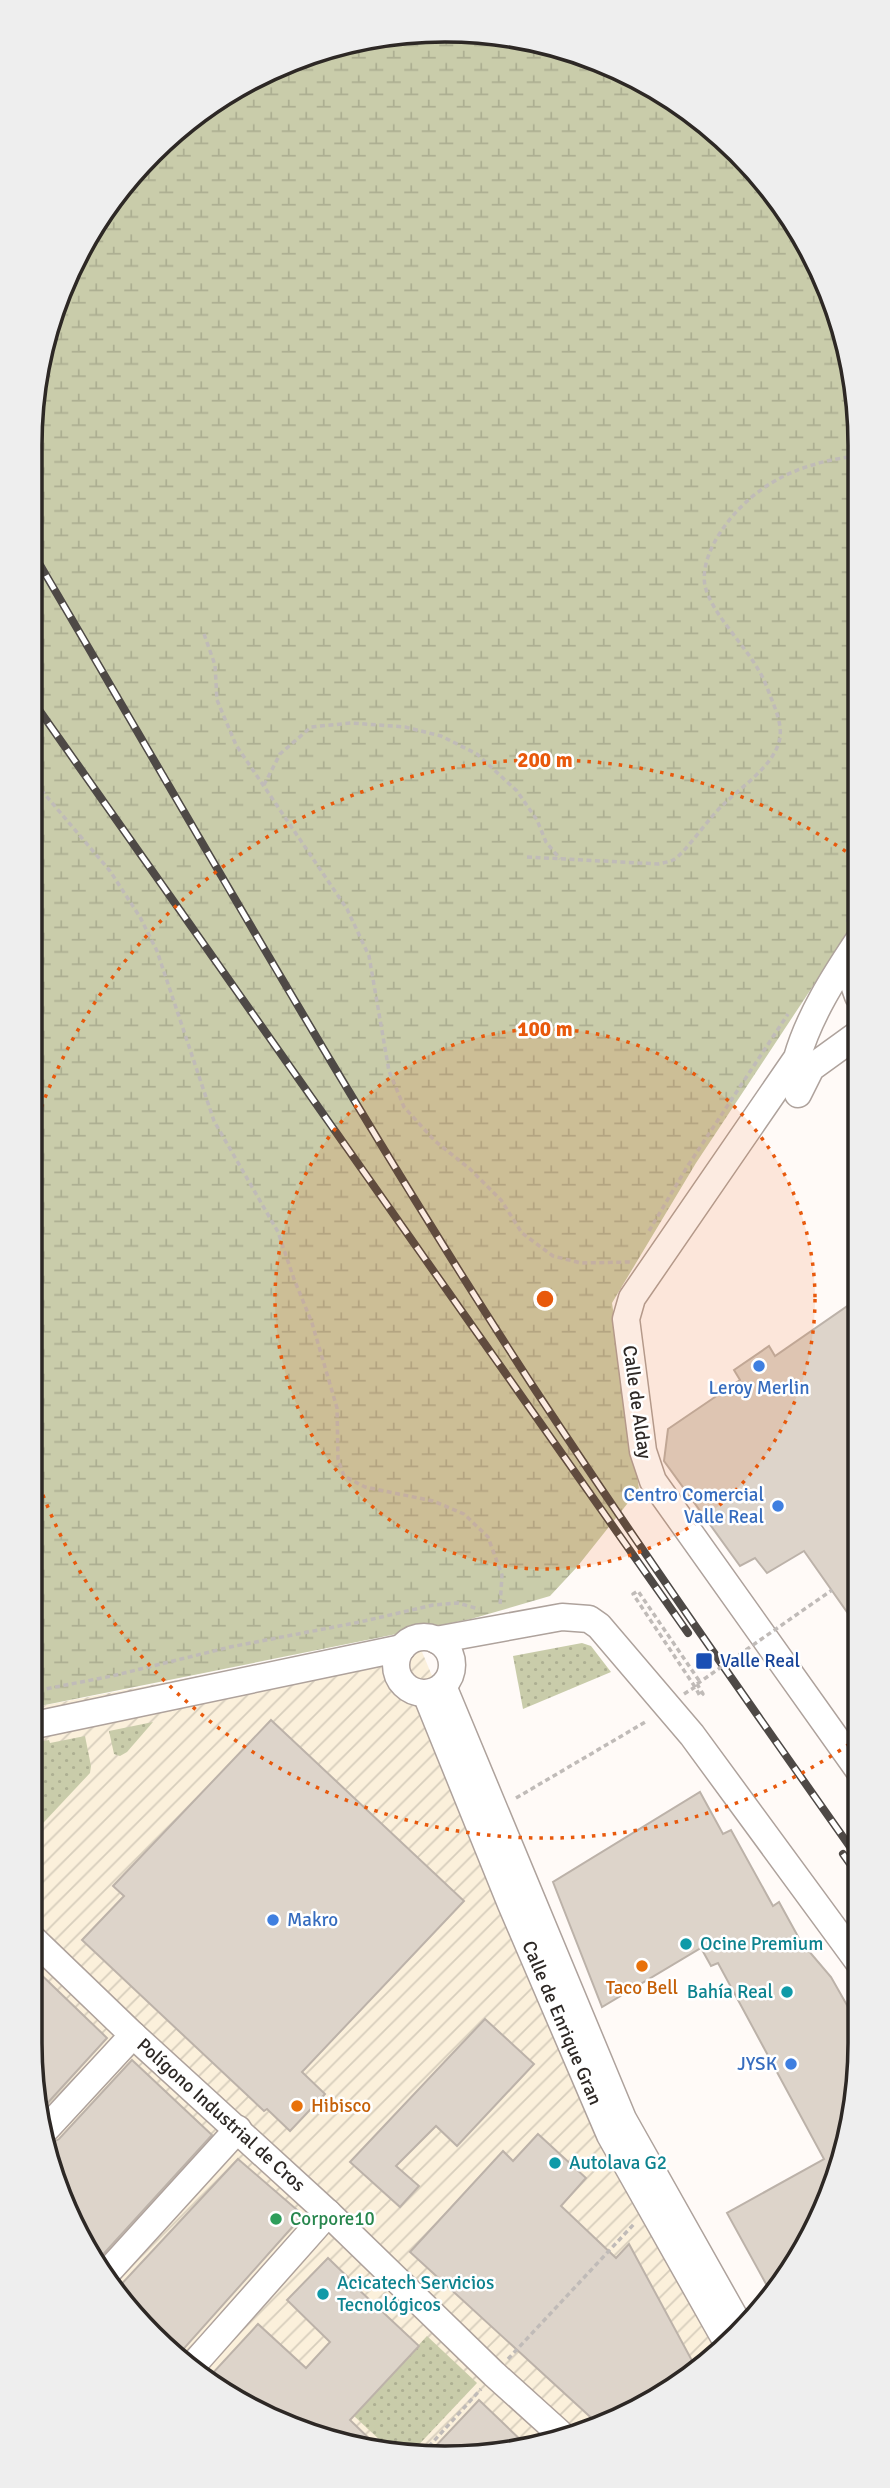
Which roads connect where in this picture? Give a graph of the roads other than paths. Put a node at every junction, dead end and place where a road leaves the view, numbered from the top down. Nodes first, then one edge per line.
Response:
1 (848, 942) edge
2 (848, 966) edge
3 (835, 976) junction
4 (848, 1023) edge
5 (848, 1041) edge
6 (797, 1058) junction
7 (798, 1094) dead end
8 (494, 1619) junction
9 (436, 1640) junction
10 (402, 1648) junction
11 (345, 1660) junction
12 (452, 1661) junction
13 (397, 1674) junction
14 (434, 1690) junction
15 (42, 1723) edge
16 (848, 1773) edge
17 (848, 1948) edge
18 (42, 1949) edge
19 (133, 2035) junction
20 (51, 2124) edge
21 (237, 2129) junction
22 (328, 2213) junction
23 (111, 2268) edge
24 (737, 2321) edge
25 (723, 2335) edge
26 (197, 2361) edge
27 (556, 2430) edge

1 - 3 street
2 - 3 street
3 - 6 street
4 - 6 street
5 - 7 street
6 - 16 street, Calle de Alday
8 - 9 street
8 - 12 street
8 - 17 street
9 - 10 street
9 - 12 street
10 - 11 street
10 - 13 street
11 - 13 street
11 - 15 street
12 - 14 street
13 - 14 street
14 - 24 street, Calle de Enrique Gran
14 - 25 street, Calle de Enrique Gran
18 - 19 street, Polígono Industrial de Cros
19 - 20 street
19 - 21 street, Polígono Industrial de Cros
21 - 22 street, Polígono Industrial de Cros
21 - 23 street
22 - 26 street
22 - 27 street, Polígono Industrial de Cros

